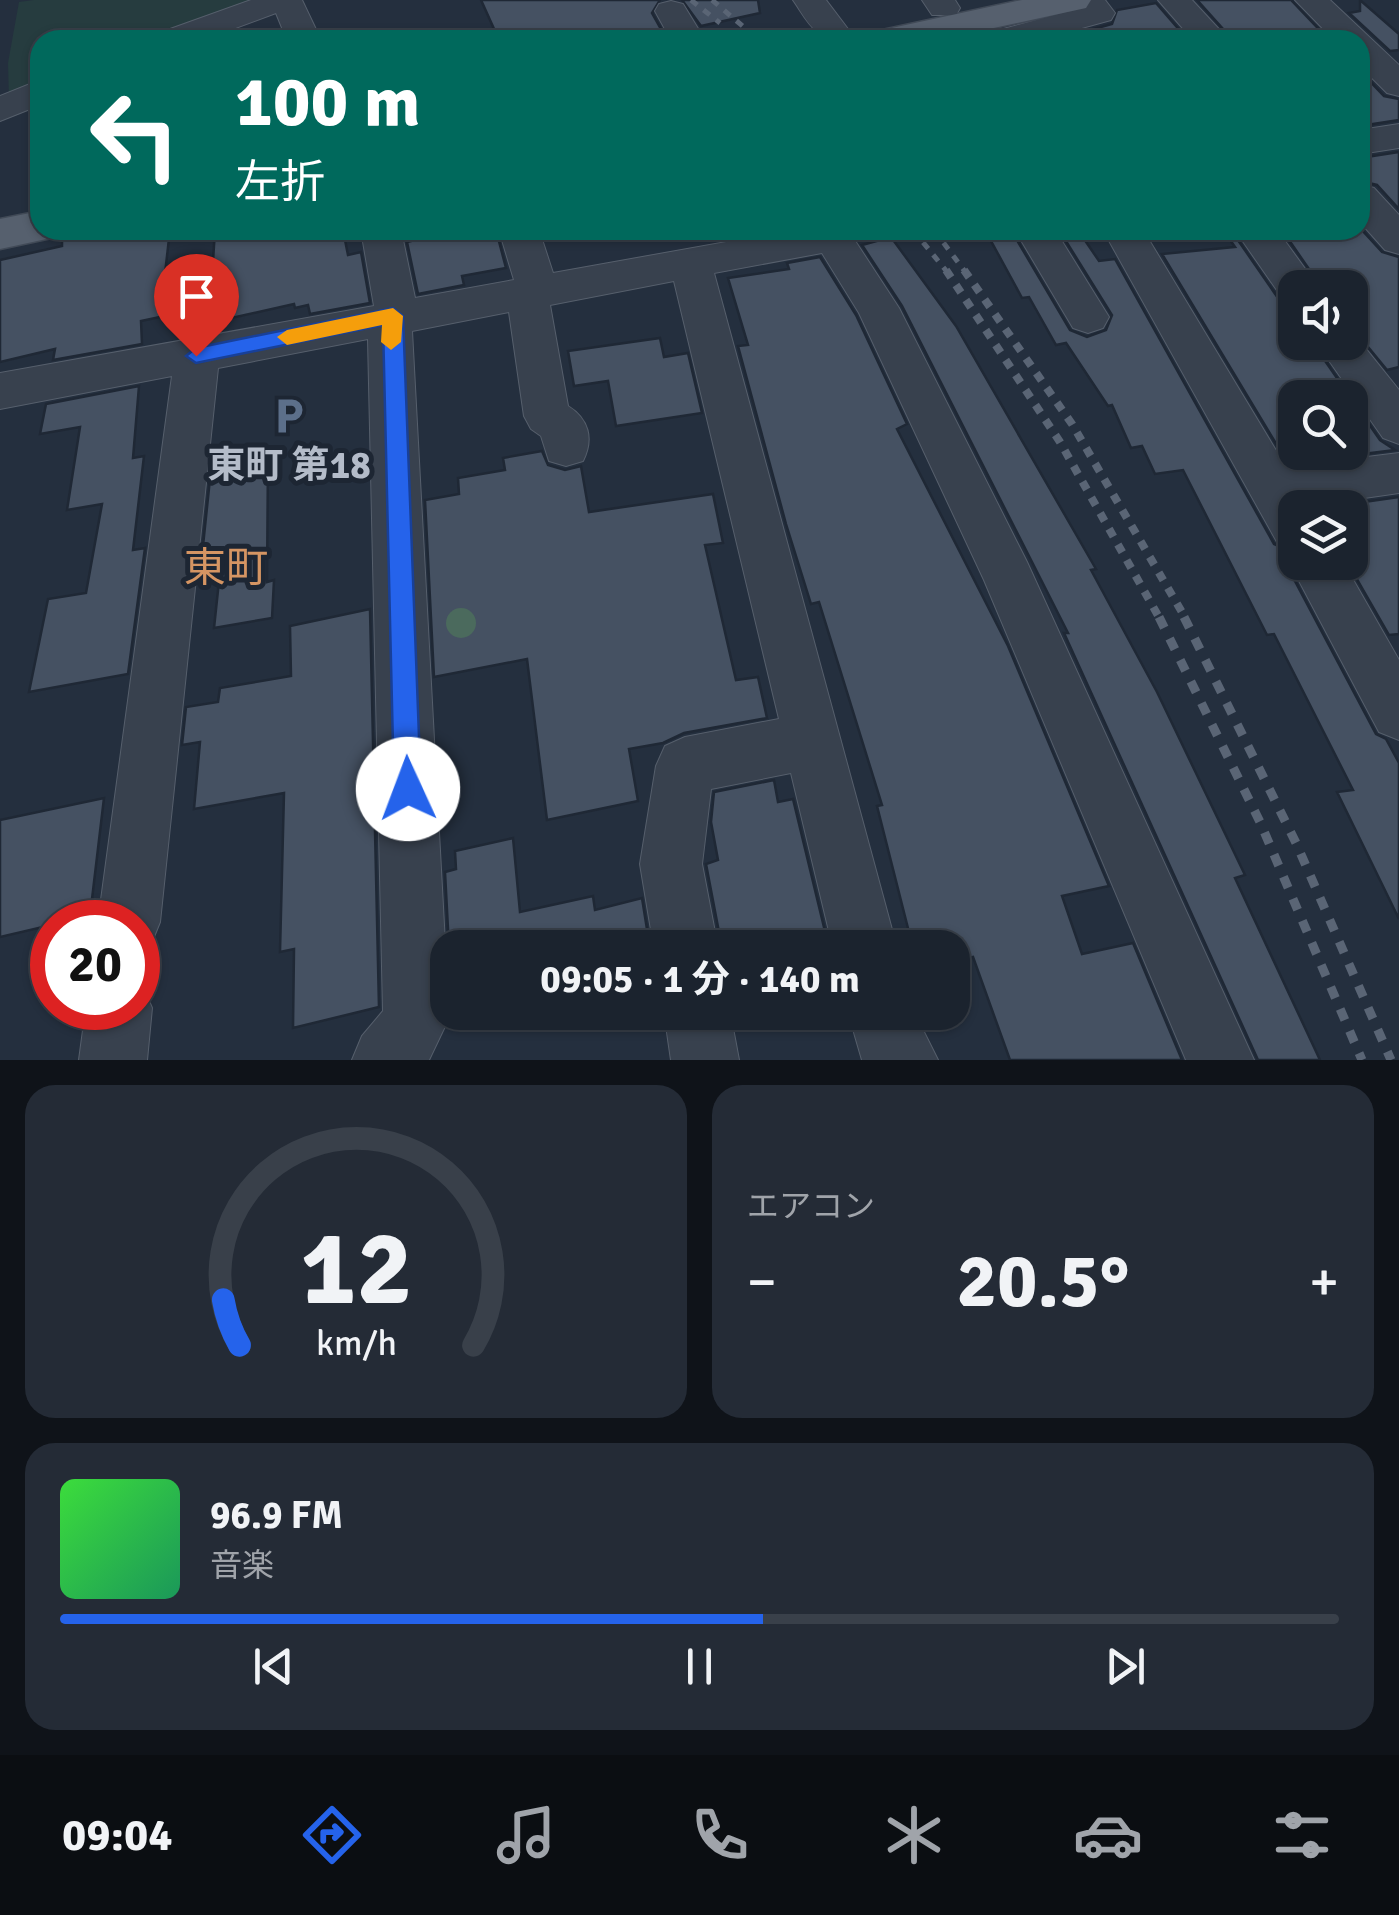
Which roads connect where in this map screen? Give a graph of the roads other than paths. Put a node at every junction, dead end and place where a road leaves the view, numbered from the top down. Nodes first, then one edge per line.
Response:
1 (284, 0) edge
2 (809, 0) edge
3 (1073, 0) edge
4 (1088, 0) edge
5 (1174, 0) edge
6 (1311, 0) edge
7 (671, 10) dead end
8 (831, 29) dead end
9 (199, 30) edge
10 (299, 30) edge
11 (682, 30) edge
12 (933, 30) edge
13 (1038, 30) edge
14 (1202, 30) edge
15 (1342, 30) edge
16 (1370, 57) edge
17 (1399, 85) edge
18 (30, 95) edge
19 (1, 108) edge
20 (1370, 208) edge
21 (30, 228) edge
22 (0, 234) edge
23 (383, 240) edge
24 (521, 240) edge
25 (778, 240) edge
26 (834, 240) edge
27 (1041, 240) edge
28 (1129, 240) edge
29 (1262, 240) edge
30 (1399, 240) edge
31 (691, 264) junction
32 (1285, 270) edge
33 (532, 292) junction
34 (393, 316) junction
35 (1088, 317) dead end
36 (196, 356) junction
37 (1351, 360) edge
38 (0, 391) edge
39 (1399, 425) edge
40 (566, 447) dead end
41 (1399, 473) edge
42 (1343, 490) edge
43 (1278, 498) edge
44 (1325, 580) edge
45 (1399, 713) edge
46 (813, 740) junction
47 (132, 900) edge
48 (683, 930) edge
49 (860, 930) edge
50 (116, 1030) edge
51 (700, 1030) edge
52 (886, 1030) edge
53 (113, 1060) edge
54 (386, 1060) edge
55 (705, 1060) edge
56 (904, 1060) edge
57 (1220, 1060) edge

1 - 9 street
1 - 10 street
2 - 8 street
3 - 12 main road
4 - 13 street
5 - 14 street
6 - 15 street
7 - 11 street
16 - 17 street
18 - 19 street
20 - 30 street
21 - 22 main road
23 - 34 street
24 - 33 street
25 - 31 street
26 - 57 street
27 - 35 street
28 - 43 street
29 - 32 street
31 - 33 street
31 - 46 street
33 - 34 street
33 - 40 street
34 - 36 street
34 - 54 street
36 - 38 street
36 - 47 street
37 - 39 street
41 - 42 street
44 - 45 street
46 - 48 street
46 - 49 street
50 - 53 street
51 - 55 street
52 - 56 street

